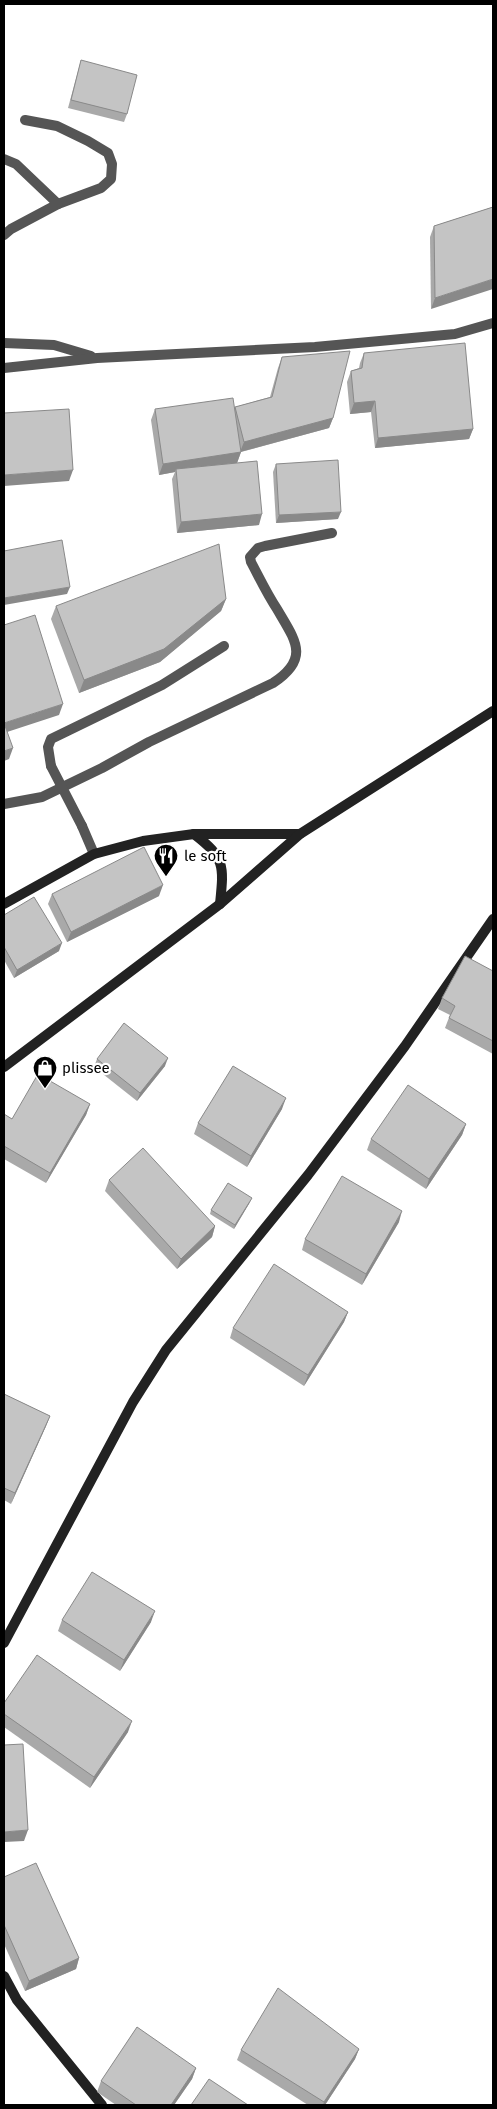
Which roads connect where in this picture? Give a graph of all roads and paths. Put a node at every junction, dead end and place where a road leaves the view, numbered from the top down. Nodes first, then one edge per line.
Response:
1 (24, 120) dead end
2 (4, 159) edge
3 (58, 204) junction
4 (4, 235) edge
5 (493, 323) edge
6 (4, 343) edge
7 (97, 358) junction
8 (4, 368) edge
9 (332, 533) dead end
10 (224, 646) dead end
11 (493, 711) edge
12 (4, 804) edge
13 (194, 834) junction
14 (300, 834) junction
15 (94, 854) junction
16 (4, 904) edge
17 (220, 904) junction
18 (493, 919) edge
19 (4, 1067) edge
20 (4, 1643) edge
21 (4, 1976) edge
22 (102, 2105) edge

1 - 3 street
2 - 3 street
3 - 4 street
5 - 7 street
6 - 7 street
7 - 8 street
9 - 12 street
10 - 15 street, bridge
11 - 14 street
13 - 14 street
13 - 15 street
13 - 17 street
14 - 17 street
15 - 16 street
17 - 19 street
18 - 20 street
21 - 22 street

